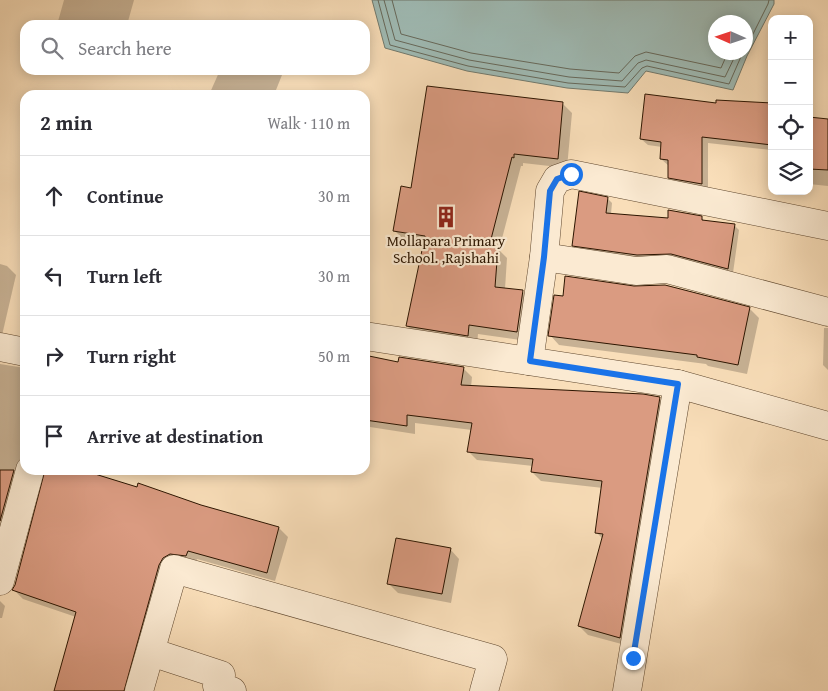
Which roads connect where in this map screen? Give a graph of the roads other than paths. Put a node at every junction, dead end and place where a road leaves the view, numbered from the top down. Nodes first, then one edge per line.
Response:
1 (828, 226) edge
2 (544, 257) junction
3 (828, 312) edge
4 (370, 337) edge
5 (0, 347) edge
6 (20, 351) edge
7 (530, 361) junction
8 (678, 384) junction
9 (828, 426) edge
10 (29, 475) edge
11 (0, 581) edge
12 (151, 652) junction
13 (139, 691) edge
14 (232, 691) edge
15 (484, 691) edge
16 (627, 691) edge

1 - 2 street
2 - 3 street
2 - 7 street
4 - 7 street
5 - 6 street
7 - 8 street
8 - 9 street
8 - 16 street
10 - 11 street
12 - 13 street
12 - 14 street
12 - 15 street

